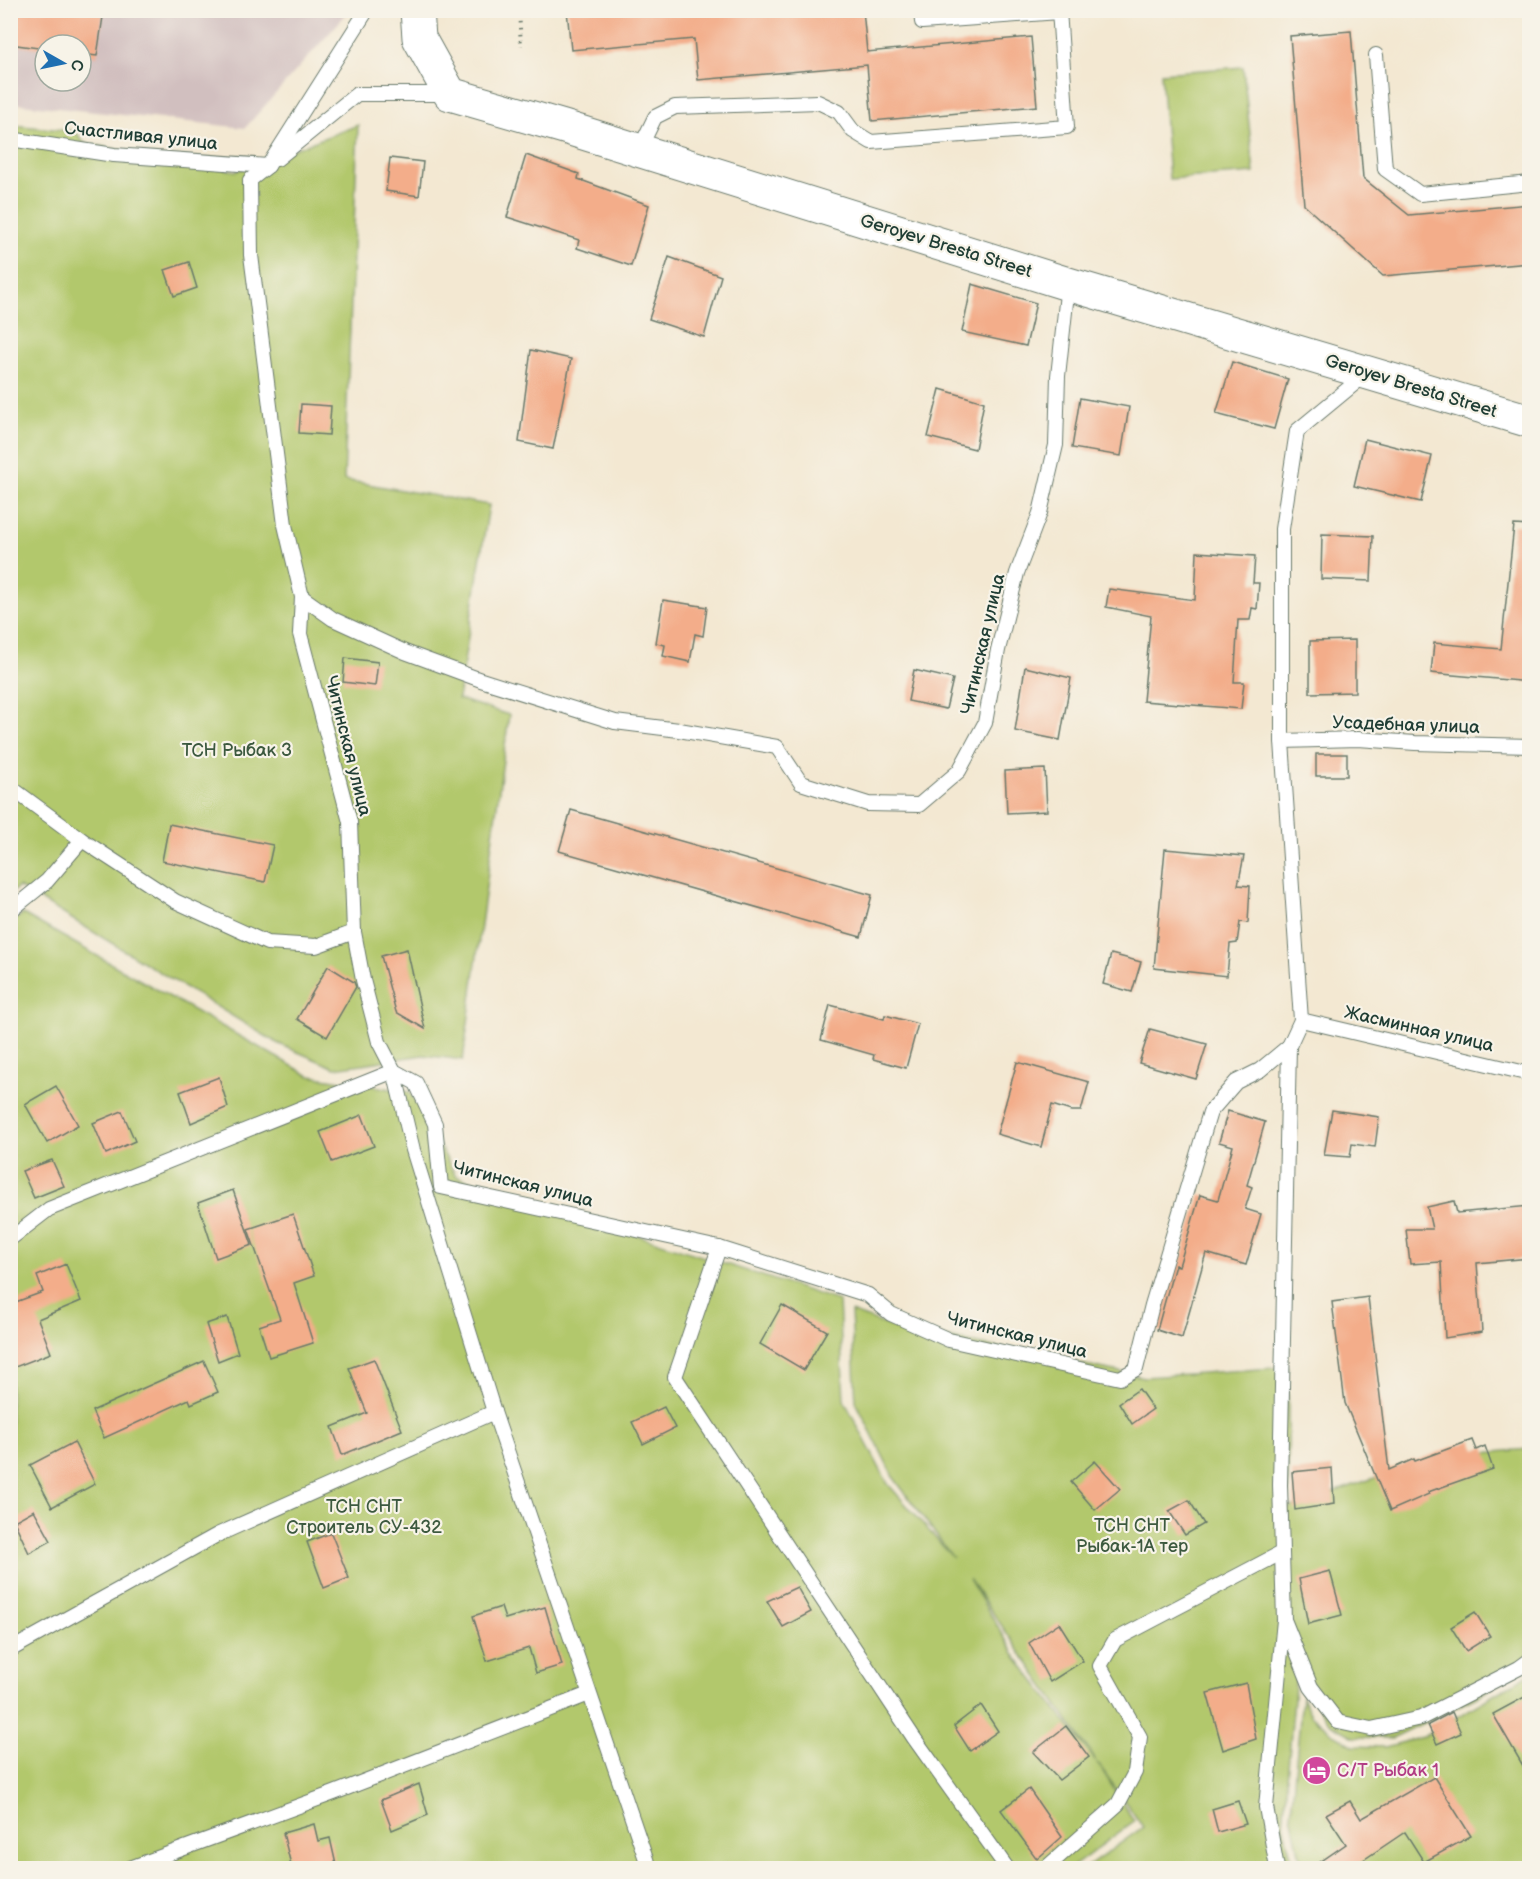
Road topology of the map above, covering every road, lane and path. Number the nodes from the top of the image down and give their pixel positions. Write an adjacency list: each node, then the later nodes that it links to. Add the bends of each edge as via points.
1 (367, 10): 11 (lane)
2 (417, 10): 8 (street, via 419,38)
3 (519, 10): 6 (path)
4 (921, 10): 5 (lane, via 922,22)
5 (1059, 11): 10 (lane, via 1067,127 872,142 853,131 839,112 818,102 675,107 655,117)
6 (521, 46)
7 (1376, 55): 12 (lane, via 1385,169 1420,194)
8 (450, 94): 10 (street, Geroyev Bresta Street); 11 (lane, via 357,94)
9 (10, 139): 11 (lane, Счастливая улица, via 114,155)
10 (639, 150): 13 (street, Geroyev Bresta Street)
11 (268, 166): 16 (lane, via 250,180 251,255 285,525)
12 (1530, 183)
13 (1068, 284): 14 (street, Geroyev Bresta Street); 16 (lane, Читинская улица, via 1058,376 1056,445 1040,513 1017,573 998,650 986,723 959,771 919,805 868,804 801,783 777,747 615,722 481,680 333,620)
14 (1368, 373): 15 (street, Geroyev Bresta Street); 17 (lane, via 1297,431 1282,530)
15 (1530, 422)
16 (302, 597): 22 (lane, Читинская улица, via 300,634 350,822)
17 (1282, 741): 18 (lane, Усадебная улица, via 1359,739); 23 (lane)
18 (1530, 746)
19 (10, 787): 20 (lane)
20 (82, 840): 21 (lane, via 46,881); 22 (lane, via 175,901 267,943 316,946)
21 (10, 911)
22 (354, 932): 25 (lane, Читинская улица, via 380,1042)
23 (1301, 1020): 24 (lane); 26 (lane, Жасминная улица)
24 (1288, 1046): 28 (lane, Читинская улица, via 1260,1070 1236,1082 1210,1112 1136,1369 1120,1378 949,1340 891,1314 868,1295); 30 (lane)
25 (394, 1071): 27 (lane, via 49,1209); 28 (lane, Читинская улица, via 416,1083 435,1124 441,1187); 29 (lane, via 413,1150)
26 (1530, 1074)
27 (10, 1239)
28 (719, 1248): 37 (lane, via 675,1377 914,1738)
29 (494, 1412): 32 (lane, via 217,1535); 34 (lane)
30 (1281, 1553): 31 (lane); 38 (lane, via 1115,1640 1100,1666 1140,1737 1135,1772 1118,1804)
31 (1284, 1620): 33 (lane, via 1311,1687 1338,1722 1371,1729 1422,1718 1520,1668); 39 (lane, via 1266,1807)
32 (10, 1650)
33 (1530, 1659)
34 (589, 1694): 35 (lane); 36 (lane)
35 (130, 1869)
36 (649, 1869)
37 (1007, 1869)
38 (1046, 1869)
39 (1277, 1869)

